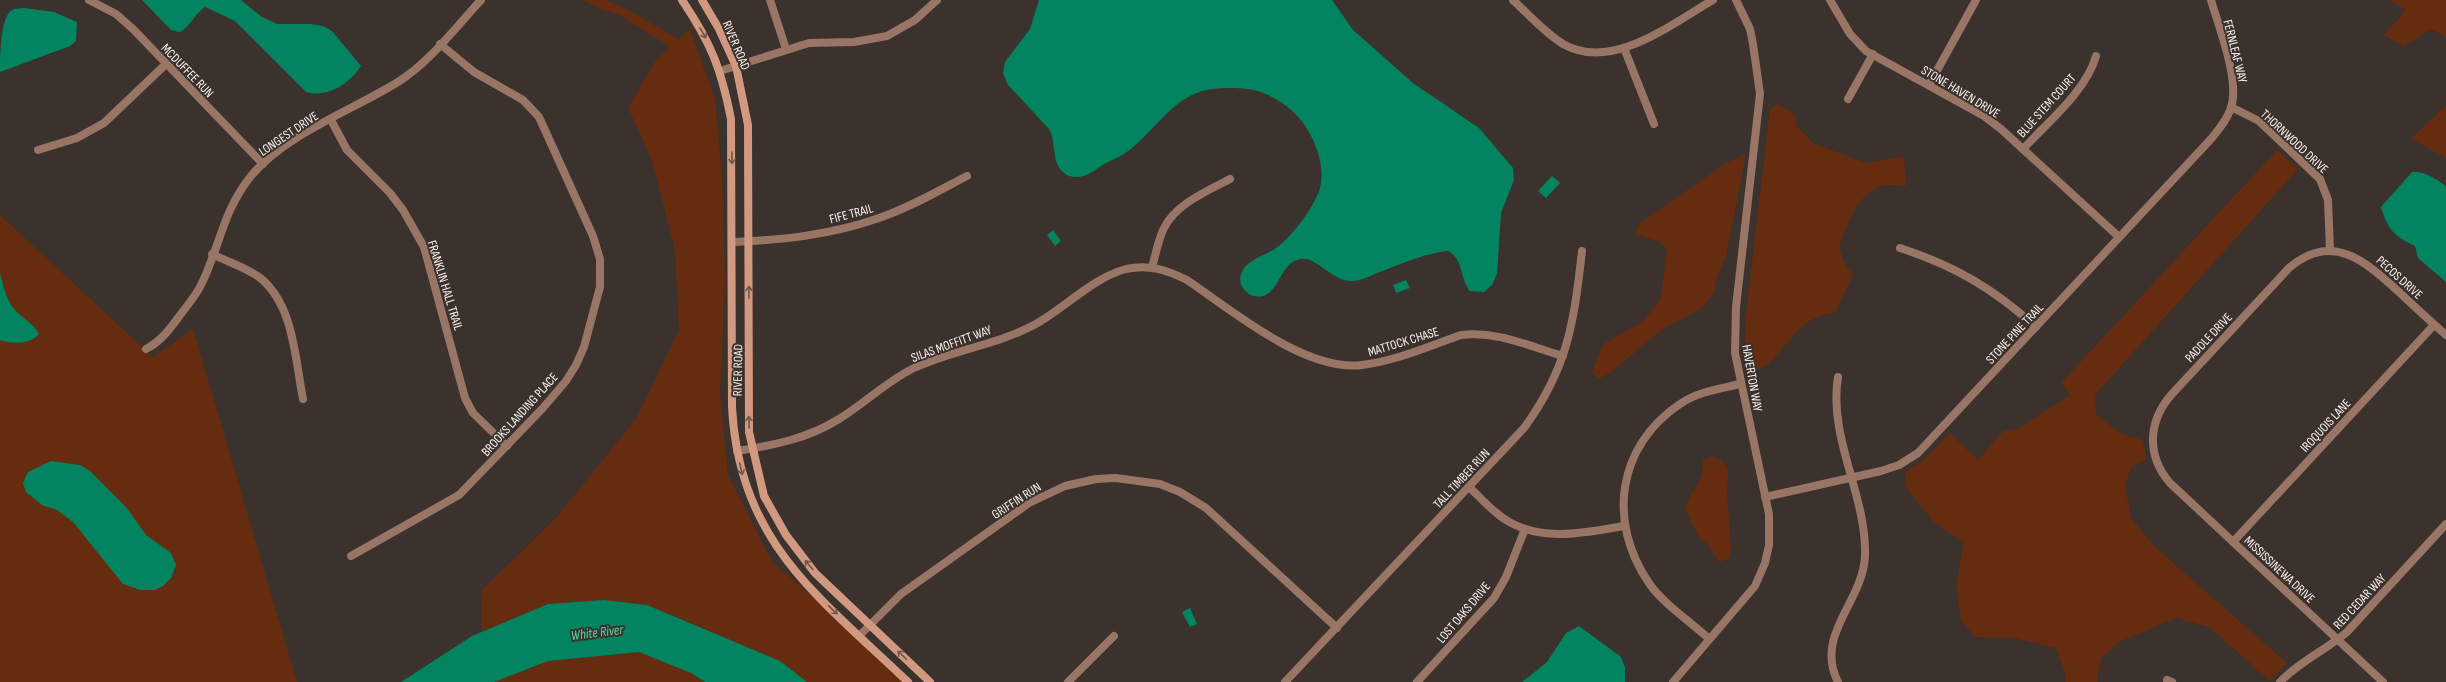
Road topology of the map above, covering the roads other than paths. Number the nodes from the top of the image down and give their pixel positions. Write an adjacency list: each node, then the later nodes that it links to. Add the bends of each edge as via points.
1 (90, 0): 18 (street, MCDUFFEE RUN, via 116,14)
2 (481, 0): 13 (street, LONGEST DRIVE)
3 (682, 0): 20 (main road, RIVER ROAD, one-way to 20, via 705,36)
4 (702, 0): 19 (main road, RIVER ROAD)
5 (770, 0): 15 (street)
6 (937, 0): 15 (street, via 916,20 887,36 854,42 817,42)
7 (1513, 0): 14 (street, via 1549,33 1573,49 1595,53)
8 (1713, 0): 14 (street)
9 (1736, 0): 45 (street, HAVERTON WAY, via 1746,19 1753,44 1760,94 1735,323 1735,353)
10 (1830, 0): 16 (street, STONE HAVEN DRIVE, via 1850,34)
11 (1976, 0): 21 (street)
12 (2211, 0): 23 (street, FERNLEAF WAY, via 2233,82)
13 (440, 44): 24 (street, LONGEST DRIVE, via 398,82); 47 (street, BROOKS LANDING PLACE, via 474,72 523,100 539,117 600,259 600,287 584,347 576,365 566,381)
14 (1624, 48): 25 (street)
15 (786, 49): 19 (street)
16 (1873, 54): 21 (street, STONE HAVEN DRIVE); 22 (street)
17 (2096, 56): 26 (street, BLUE STEM COURT, via 2082,85)
18 (166, 64): 27 (street, via 104,123 76,138); 28 (street, MCDUFFEE RUN)
19 (736, 66): 20 (street); 32 (main road, RIVER ROAD, via 748,125)
20 (720, 71): 33 (main road, RIVER ROAD, one-way to 33, via 731,119)
21 (1929, 85): 26 (street, STONE HAVEN DRIVE, via 1984,116)
22 (1848, 99)
23 (2231, 107): 31 (street, STONE PINE TRAIL, via 2211,139); 36 (street, THORNWOOD DRIVE, via 2259,122 2311,169 2322,183 2330,209)
24 (330, 120): 28 (street, LONGEST DRIVE, via 293,141); 47 (street, FRANKLIN HALL TRAIL, via 347,150 390,193 414,227 431,270 465,398 473,413)
25 (1654, 124)
26 (2023, 149): 31 (street, STONE HAVEN DRIVE)
27 (38, 150)
28 (263, 164): 37 (street, LONGEST DRIVE, via 240,190 228,211)
29 (967, 176): 32 (street, FIFE TRAIL, via 880,218 832,232)
30 (1230, 179): 38 (street, via 1192,200 1173,216 1165,227)
31 (2119, 237): 40 (street, STONE PINE TRAIL)
32 (749, 241): 33 (street, FIFE TRAIL); 48 (main road, RIVER ROAD, one-way to 32, via 748,410)
33 (732, 242): 49 (main road, RIVER ROAD, via 732,407)
34 (1900, 248): 40 (street, via 1969,276 2004,299)
35 (1582, 251): 43 (street, TALL TIMBER RUN, via 1573,325)
36 (2330, 251): 39 (street, PECOS DRIVE, via 2347,254 2365,262); 50 (street, PADDLE DRIVE, via 2305,257 2289,268 2162,405 2153,438 2155,458)
37 (212, 254): 42 (street, LONGEST DRIVE, via 201,285 193,298 160,339); 46 (street, via 259,277 279,300 287,320)
38 (1152, 266): 43 (street, MATTOCK CHASE, via 1187,280 1296,352 1332,364 1361,365 1381,362 1461,335 1474,334 1500,335); 48 (street, SILAS MOFFITT WAY, via 1124,270 1112,275 1034,325 909,371 839,419 810,434 792,441)
39 (2434, 325): 41 (street, PECOS DRIVE); 57 (street, IROQUOIS LANE)
40 (2036, 327): 51 (street, STONE PINE TRAIL, via 1918,452 1891,468)
41 (2446, 336)
42 (146, 349)
43 (1563, 356): 52 (street, TALL TIMBER RUN, via 1548,392 1524,428)
44 (1838, 378): 51 (street, via 1836,410)
45 (1740, 384): 53 (street, HAVERTON WAY); 55 (street, via 1694,396 1653,426 1640,443 1628,472)
46 (303, 399)
47 (507, 446): 58 (street, BROOKS LANDING PLACE, via 459,495)
48 (752, 449): 49 (street, SILAS MOFFITT WAY); 59 (main road, RIVER ROAD, one-way to 48, via 815,572 786,535 764,496)
49 (737, 451): 61 (main road, RIVER ROAD, one-way to 61, via 745,488 781,556)
50 (2162, 472): 57 (street, MISSISSINEWA DRIVE, via 2170,483)
51 (1850, 478): 53 (street, STONE PINE TRAIL); 71 (street, via 1863,533 1865,557 1858,584 1832,641 1831,662)
52 (1469, 487): 56 (street, via 1503,518); 60 (street, TALL TIMBER RUN)
53 (1765, 497): 63 (street, HAVERTON WAY, via 1770,537 1762,572 1750,592)
54 (2446, 524): 64 (street, RED CEDAR WAY)
55 (1624, 526): 56 (street, via 1575,534 1550,534); 63 (street, via 1630,551 1650,585)
56 (1526, 529): 69 (street, LOST OAKS DRIVE, via 1506,577 1494,598)
57 (2233, 542): 64 (street, MISSISSINEWA DRIVE)
58 (351, 556)
59 (870, 624): 60 (street, GRIFFIN RUN, via 901,594 1029,503 1065,486 1096,479 1116,478 1160,484 1180,492 1206,508); 61 (street, GRIFFIN RUN); 66 (main road, RIVER ROAD, one-way to 59)
60 (1336, 628): 68 (street, TALL TIMBER RUN)
61 (859, 636): 65 (main road, RIVER ROAD)
62 (1114, 636): 67 (street)
63 (1709, 639): 70 (street, HAVERTON WAY)
64 (2339, 640): 72 (street, RED CEDAR WAY, via 2302,663); 73 (street, MISSISSINEWA DRIVE)
65 (908, 682)
66 (930, 682)
67 (1068, 682)
68 (1285, 682)
69 (1417, 682)
70 (1673, 682)
71 (1838, 682)
72 (2280, 682)
73 (2383, 682)

